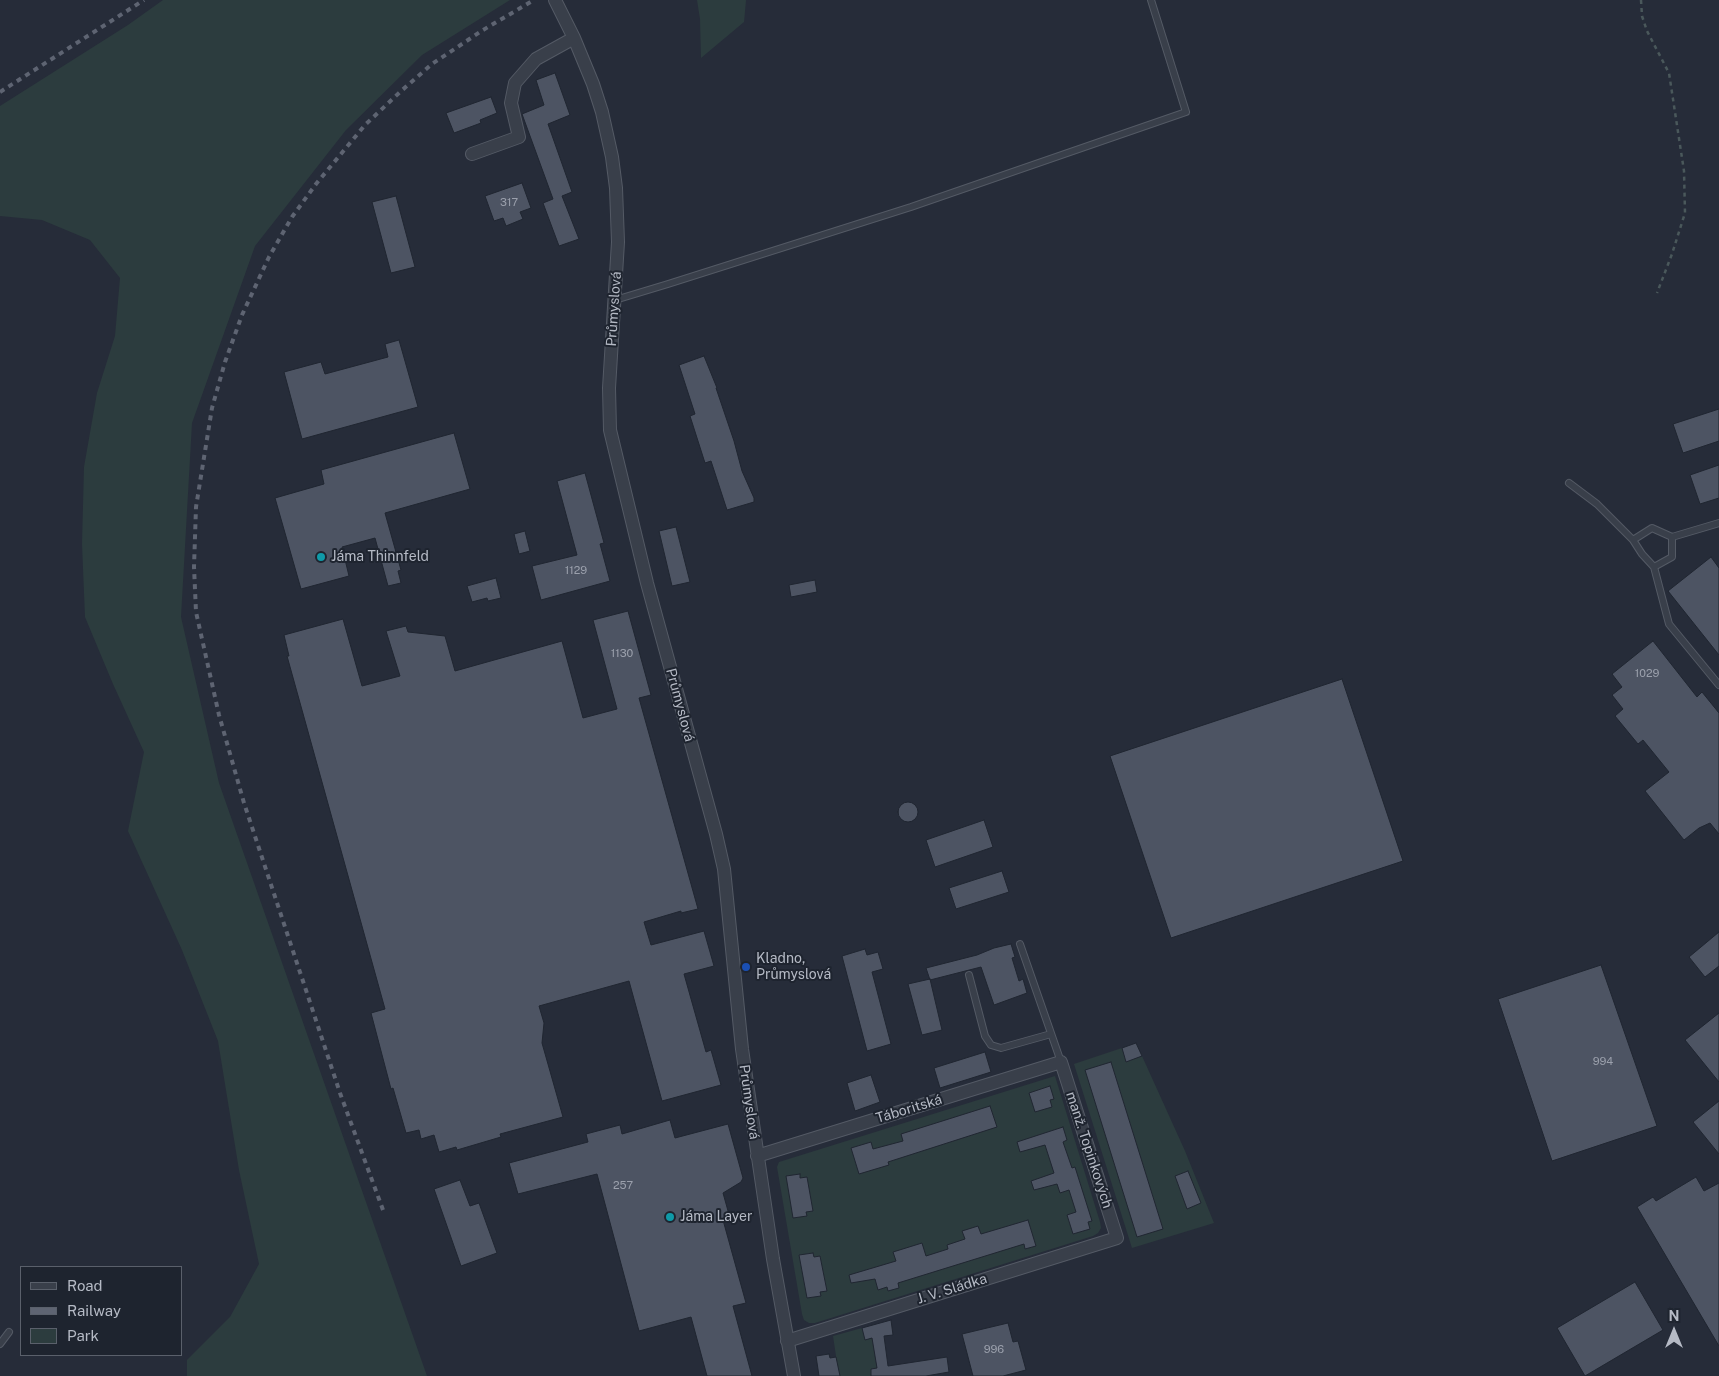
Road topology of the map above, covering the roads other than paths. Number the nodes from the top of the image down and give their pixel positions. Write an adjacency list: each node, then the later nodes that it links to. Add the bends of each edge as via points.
1 (555, 0): 3 (street, Průmyslová)
2 (1152, 0): 5 (lane, via 1186,112 911,207)
3 (574, 38): 4 (street, via 536,59 515,83 511,103 518,137); 5 (street, Průmyslová, via 598,98 612,157 618,221)
4 (472, 154)
5 (615, 300): 16 (street, Průmyslová, via 608,402 610,430 647,583 724,868 742,1049)
6 (1569, 483): 9 (lane, via 1598,504)
7 (1719, 523): 8 (lane)
8 (1672, 537): 9 (lane, via 1652,528); 10 (lane, via 1672,557)
9 (1634, 540): 10 (lane)
10 (1654, 567): 11 (lane, via 1669,624)
11 (1719, 685)
12 (1020, 944): 14 (lane)
13 (968, 974): 14 (lane, via 985,1036 991,1045 1001,1048)
14 (1051, 1034): 15 (lane)
15 (1061, 1062): 16 (street, Táboritská); 17 (street, manž. Topinkových)
16 (757, 1156): 19 (street, Průmyslová)
17 (1117, 1238): 19 (street, J. V. Sládka)
18 (8, 1332): 20 (lane)
19 (787, 1341): 21 (street, Průmyslová)
20 (0, 1344)
21 (794, 1376)

